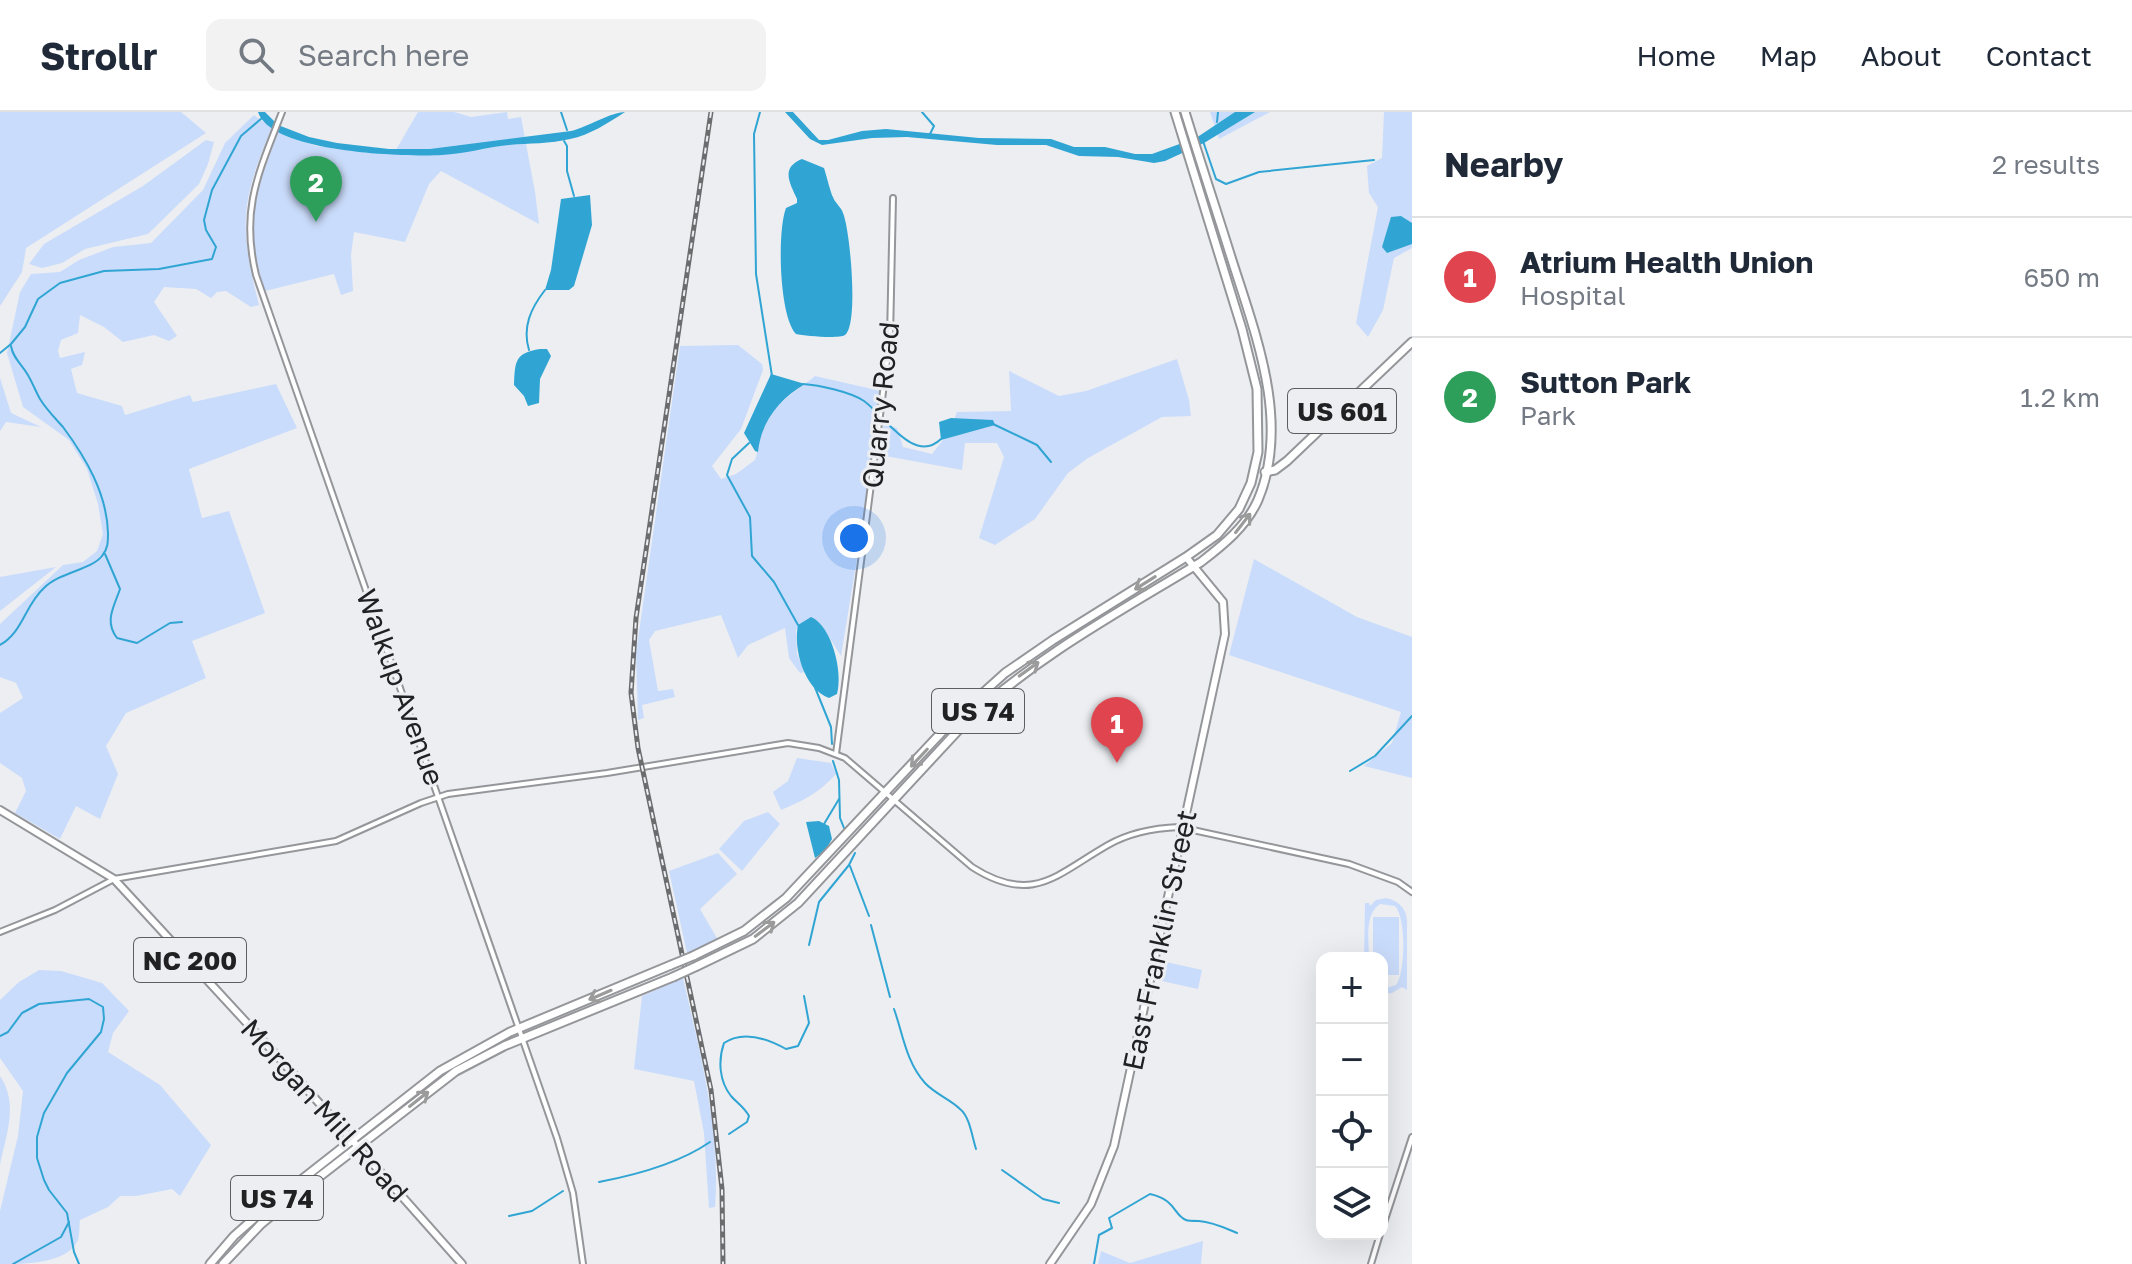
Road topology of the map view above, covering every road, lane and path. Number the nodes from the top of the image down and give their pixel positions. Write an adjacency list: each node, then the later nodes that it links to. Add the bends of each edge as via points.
1 (1175, 112): 4 (highway, US 74)
2 (1185, 112): 6 (highway, US 74)
3 (282, 113): 20 (street, Walkup Avenue, via 250,212 256,275)
4 (1197, 183): 6 (highway, via 1217,231); 7 (highway, US 74)
5 (893, 198): 18 (street, Quarry Road, via 890,338)
6 (1223, 233): 8 (highway, US 74)
7 (1214, 236): 8 (highway); 9 (highway, US 74)
8 (1242, 294): 11 (highway, US 74)
9 (1242, 329): 11 (highway, via 1258,366); 12 (highway, US 74)
10 (1412, 342): 15 (highway, US 601, via 1287,461)
11 (1264, 368): 13 (highway, US 74)
12 (1253, 369): 13 (highway, via 1259,374); 14 (highway, US 74, via 1259,439)
13 (1270, 426): 15 (highway, US 74)
14 (1255, 471): 15 (highway); 16 (highway, US 74, via 1225,527)
15 (1267, 472): 17 (highway, US 74, one-way to 15, via 1244,523)
16 (1186, 557): 17 (main road); 19 (highway, US 74, one-way to 19, via 1005,673)
17 (1194, 566): 21 (highway, US 74, one-way to 17, via 965,723 1034,664); 23 (main road, East Franklin Street, via 1222,601 1225,634)
18 (836, 754): 19 (street); 20 (street, via 788,743)
19 (886, 793): 21 (street); 27 (highway, US 74, one-way to 27, bridge, via 762,919 693,956)
20 (439, 797): 24 (street, via 336,841); 27 (street, Walkup Avenue)
21 (894, 801): 23 (street, via 974,868 1014,884 1058,877 1121,839); 28 (highway, US 74, one-way to 21, bridge, via 733,950 767,929)
22 (0, 810): 24 (main road, Morgan Mill Road / NC 200)
23 (1183, 828): 25 (street, via 1349,864); 38 (main road, East Franklin Street, via 1108,1166 1091,1204)
24 (114, 879): 26 (street); 30 (main road, Morgan Mill Road / NC 200)
25 (1412, 892)
26 (0, 932)
27 (518, 1029): 28 (street, Walkup Avenue); 30 (highway, US 74, via 440,1071)
28 (522, 1040): 31 (highway, US 74, one-way to 28, via 457,1071); 37 (street, Walkup Avenue, via 570,1180)
29 (1412, 1137): 32 (street)
30 (350, 1140): 31 (main road, Morgan Mill Road / NC 200); 34 (highway, US 74, via 255,1217)
31 (357, 1147): 35 (highway, US 74, via 261,1224); 36 (main road, Morgan Mill Road)
32 (1388, 1211)
33 (1378, 1240): 39 (street)
34 (210, 1264)
35 (223, 1264)
36 (462, 1264)
37 (583, 1264)
38 (1050, 1264)
39 (1371, 1264)

